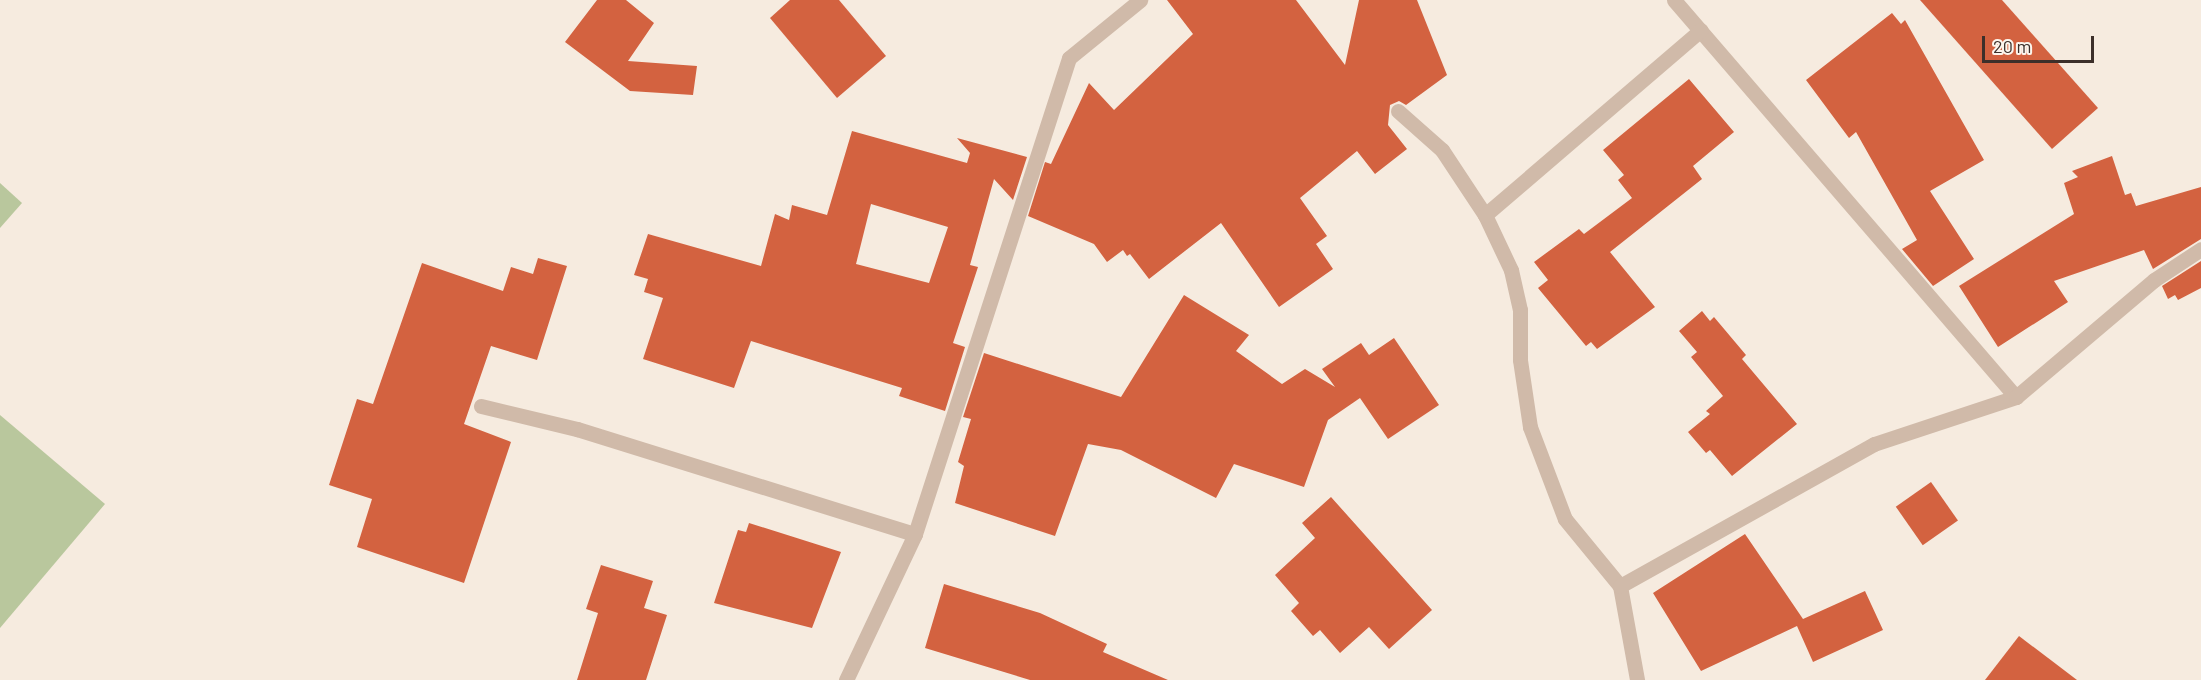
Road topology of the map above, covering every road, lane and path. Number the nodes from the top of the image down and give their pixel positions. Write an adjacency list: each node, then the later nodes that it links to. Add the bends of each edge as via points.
1 (1140, 0): 9 (street, via 1069,58)
2 (1674, 0): 3 (street)
3 (1701, 30): 5 (street); 7 (street)
4 (1398, 111): 5 (street, via 1442,150)
5 (1485, 215): 10 (street, via 1511,270 1520,310 1520,360 1530,427 1541,458 1565,519)
6 (2201, 249): 7 (street, via 2154,280)
7 (2016, 397): 10 (street, via 1874,444)
8 (481, 406): 9 (street, via 577,429)
9 (915, 534): 11 (street)
10 (1620, 586): 12 (street)
11 (846, 680)
12 (1637, 680)

